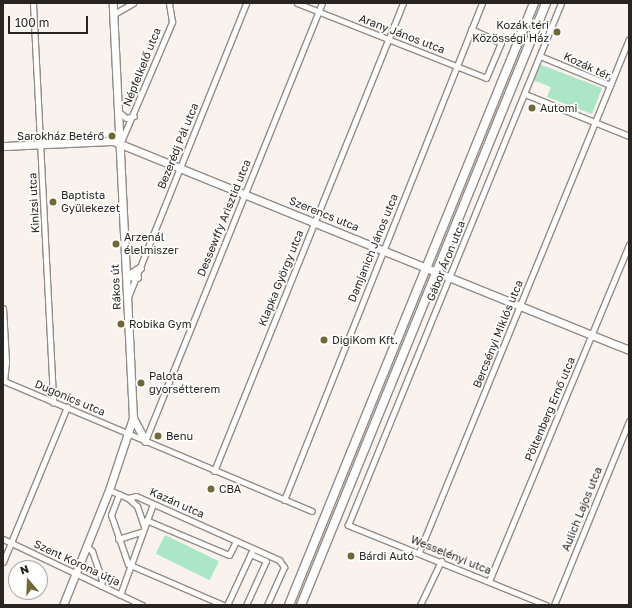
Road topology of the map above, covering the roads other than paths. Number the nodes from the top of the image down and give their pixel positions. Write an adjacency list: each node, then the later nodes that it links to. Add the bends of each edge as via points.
1 (33, 3): 27 (street, Kinizsi utca)
2 (113, 3): 14 (street, Rákos út)
3 (133, 3): 14 (street)
4 (169, 3): 23 (street, Népfelkelő utca, via 172,22)
5 (246, 3): 29 (street, Bezerédj Pál utca)
6 (297, 3): 13 (street, Arany János utca)
7 (322, 3): 13 (street, Dessewffy Arisztid utca)
8 (403, 3): 17 (street, Klapka György utca)
9 (482, 3): 15 (street, Damjanich János utca)
10 (534, 3): 35 (main road)
11 (546, 3): 37 (main road)
12 (561, 3): 18 (street, Gábor Áron utca)
13 (318, 12): 17 (street, Arany János utca); 30 (street, Dessewffy Arisztid utca)
14 (114, 14): 22 (street, Rákos út)
15 (472, 29): 19 (street, Damjanich János utca); 19 (street, via 501,43 486,78)
16 (629, 39): 20 (street)
17 (388, 40): 19 (street, Arany János utca); 31 (street, Klapka György utca)
18 (540, 56): 20 (street, Kozák tér); 21 (street, Gábor Áron utca)
19 (456, 66): 33 (street, Damjanich János utca)
20 (610, 86): 24 (street, Kozák tér)
21 (525, 94): 24 (street); 39 (street, Gábor Áron utca)
22 (119, 112): 23 (street, Népfelkelő utca, via 126,118); 26 (street, Rákos út)
23 (134, 116): 26 (street, Népfelkelő utca)
24 (595, 123): 25 (street); 42 (street, Bercsényi Miklós utca)
25 (629, 136)
26 (120, 144): 27 (street, Szerencs utca, via 113,141); 29 (street, Szerencs utca); 34 (street, Rákos út)
27 (41, 145): 28 (street, Szerencs utca); 47 (street, Kinizsi utca)
28 (3, 146)
29 (180, 168): 30 (street, Szerencs utca); 36 (street, Bezerédj Pál utca)
30 (245, 194): 31 (street, Szerencs utca); 52 (street, Dessewffy Arisztid utca)
31 (315, 222): 33 (street, Szerencs utca); 53 (street, Klapka György utca)
32 (629, 244): 44 (street, Pöltenberg Ernő utca)
33 (383, 250): 35 (street, Szerencs utca); 57 (street, Damjanich János utca)
34 (126, 264): 36 (street); 38 (street, Rákos út)
35 (427, 267): 37 (street, Szerencs utca); 86 (main road)
36 (139, 269): 38 (street); 40 (street, Bezerédj Pál utca)
37 (438, 271): 39 (street, Szerencs utca); 87 (main road)
38 (127, 276): 40 (street); 41 (street, Rákos út)
39 (451, 276): 42 (street, Szerencs utca); 62 (street, Gábor Áron utca)
40 (137, 277): 41 (street, Bezerédj Pál utca)
41 (128, 297): 49 (street, Rákos út)
42 (520, 306): 44 (street, Szerencs utca); 70 (street, Bercsényi Miklós utca)
43 (3, 308): 46 (street, via 6,362)
44 (592, 335): 45 (street, Szerencs utca); 76 (street, Pöltenberg Ernő utca)
45 (629, 350)
46 (3, 381): 47 (street, Dugonics utca)
47 (53, 402): 48 (street, Dugonics utca)
48 (67, 407): 51 (street, Dugonics utca); 67 (street)
49 (133, 418): 51 (street, Rákos út); 52 (street)
50 (629, 421): 89 (street, Aulich Lajos utca)
51 (129, 434): 52 (street); 54 (street, Rákos út)
52 (145, 441): 53 (street)
53 (214, 471): 57 (street)
54 (109, 490): 55 (street, Kazán utca); 68 (street, Rákos út)
55 (119, 494): 56 (street, Kazán utca); 65 (street, via 111,515)
56 (128, 498): 58 (street, Kazán utca, via 136,496); 61 (street, via 137,506)
57 (284, 500): 59 (street)
58 (153, 504): 60 (street); 66 (street, Kazán utca)
59 (312, 511)
60 (146, 520): 61 (street); 66 (street, via 229,555)
61 (144, 526): 63 (street)
62 (348, 526): 70 (street, Wesselényi utca)
63 (141, 532): 65 (street); 74 (street)
64 (3, 539): 67 (street, Szent Korona útja)
65 (118, 539): 74 (street, via 128,564)
66 (236, 541): 69 (street, Kazán utca)
67 (11, 543): 73 (street); 75 (street, Szent Korona útja)
68 (86, 546): 75 (street, Rákos út); 77 (street, via 92,551 102,580)
69 (253, 548): 71 (street); 85 (street, Kazán utca, via 279,560 284,567)
70 (419, 552): 72 (street, Wesselényi utca)
71 (250, 554): 83 (street); 84 (street, via 266,561)
72 (441, 561): 76 (street, Wesselényi utca); 88 (street)
73 (3, 562)
74 (132, 566): 78 (street); 82 (street, Szent Korona útja)
75 (75, 573): 77 (street, Szent Korona útja); 80 (street, Rákos út)
76 (489, 581): 79 (street, Wesselényi utca)
77 (101, 586): 78 (street, Szent Korona útja)
78 (120, 594): 81 (street, Szent Korona útja)
79 (543, 604)
80 (63, 605)
81 (142, 605)
82 (223, 605)
83 (227, 605)
84 (246, 605)
85 (267, 605)
86 (288, 605)
87 (301, 605)
88 (420, 605)
89 (554, 605)

